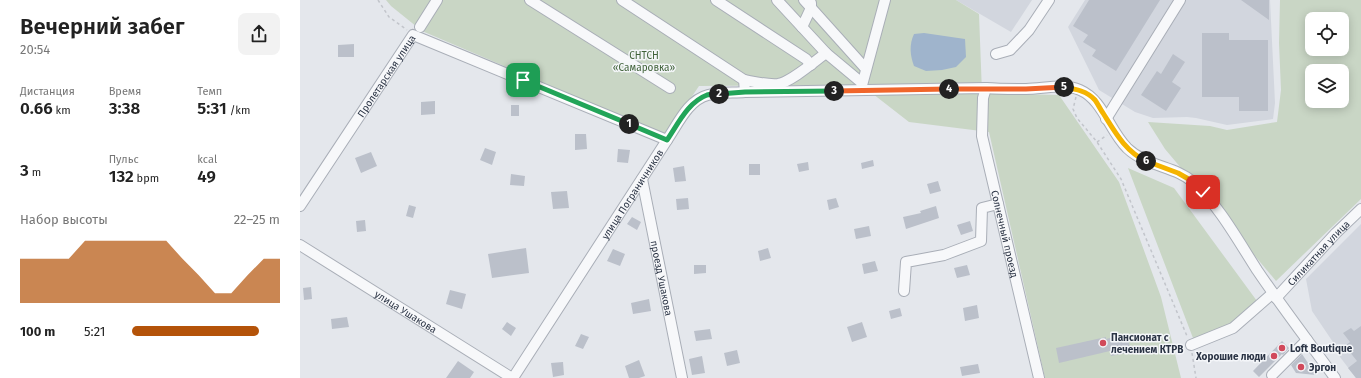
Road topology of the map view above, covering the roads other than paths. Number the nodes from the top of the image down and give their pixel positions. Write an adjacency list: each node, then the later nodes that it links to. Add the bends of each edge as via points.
1 (437, 0): 11 (street)
2 (530, 0): 18 (street)
3 (622, 0): 16 (street)
4 (716, 0): 14 (street)
5 (777, 0): 10 (street)
6 (885, 0): 15 (street)
7 (1049, 0): 13 (street, via 1029,30 1010,50)
8 (1180, 0): 21 (street)
9 (809, 3): 10 (street); 15 (street)
10 (802, 27): 12 (street)
11 (417, 31): 22 (street, Пролетарская улица); 25 (street, Пролетарская улица)
12 (826, 53): 14 (street); 17 (street)
13 (996, 54)
14 (811, 64): 16 (street, via 779,84)
15 (866, 69): 17 (street)
16 (744, 80): 20 (street)
17 (861, 87): 19 (street, улица Пограничников); 20 (street, улица Пограничников)
18 (670, 88)
19 (986, 88): 21 (street, улица Пограничников, via 1064,87 1078,90 1095,100); 24 (street, Солнечный проезд, via 983,98 982,136)
20 (745, 92): 22 (street, улица Пограничников, via 708,95 697,101 688,109)
21 (1106, 118): 29 (street, улица Пограничников, via 1137,157 1178,173 1192,181 1203,192)
22 (667, 140): 23 (street, улица Пограничников)
23 (642, 179): 33 (street, улица Пограничников); 34 (street, проезд Ушакова)
24 (998, 204): 28 (street, via 982,208 981,241 944,255 906,262); 35 (street, Солнечный проезд)
25 (300, 206)
26 (1361, 209): 29 (street, Силикатная улица)
27 (300, 245): 33 (street, улица Ушакова)
28 (904, 291)
29 (1274, 295): 30 (street, улица Пограничников); 31 (street, Силикатная улица, via 1233,328)
30 (1307, 340): 32 (street); 36 (street, улица Пограничников)
31 (1191, 345)
32 (1272, 375)
33 (512, 378)
34 (682, 378)
35 (1039, 378)
36 (1335, 378)

